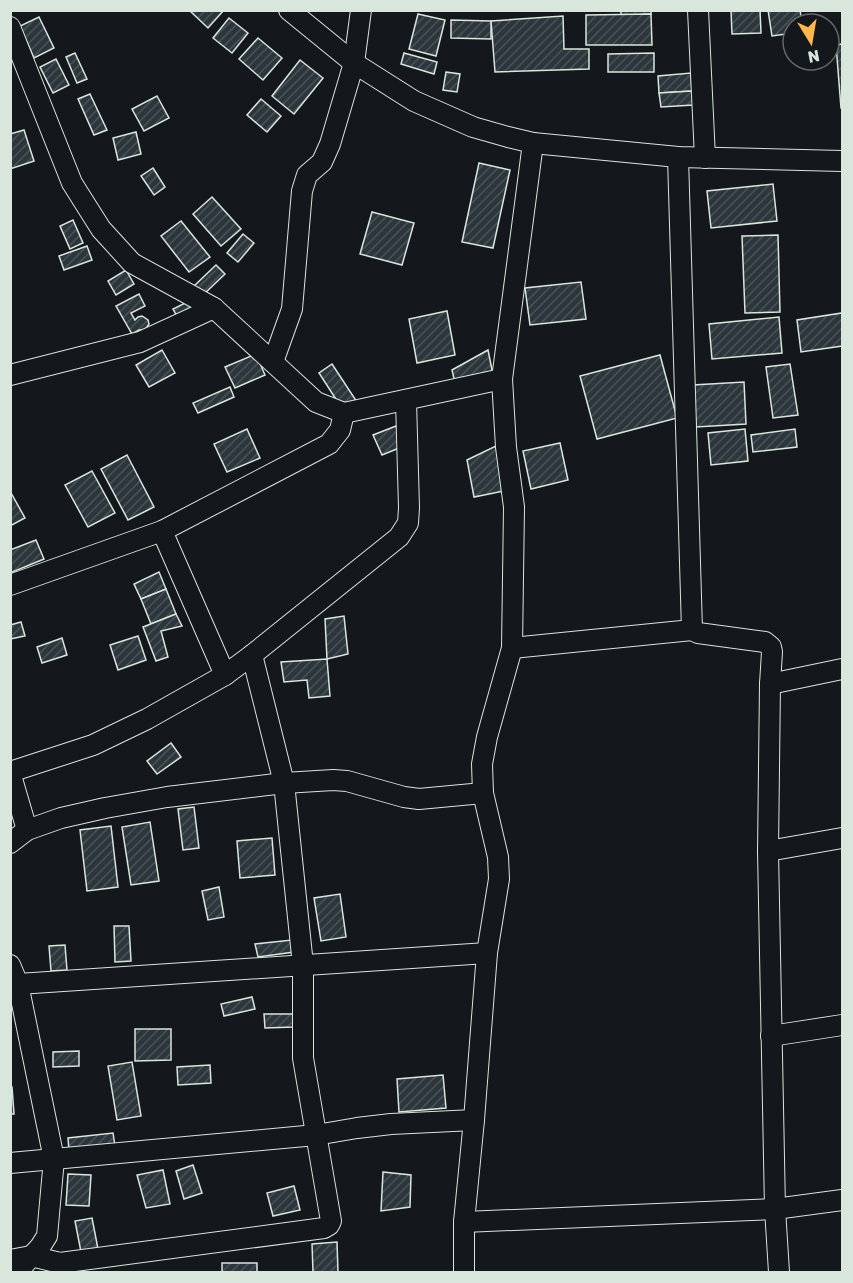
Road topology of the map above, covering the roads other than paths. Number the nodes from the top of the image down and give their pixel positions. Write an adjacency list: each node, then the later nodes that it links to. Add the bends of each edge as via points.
1 (289, 10): 5 (street)
2 (362, 10): 5 (street)
3 (698, 10): 8 (street)
4 (11, 32): 10 (street, via 72,183 101,229 132,263)
5 (354, 63): 6 (street, via 414,101 473,127); 11 (street, via 330,144 322,162 307,175 302,191 292,309)
6 (533, 143): 7 (street); 13 (street)
7 (678, 157): 8 (street); 18 (street)
8 (705, 158): 9 (street)
9 (843, 161)
10 (214, 308): 11 (street); 12 (street, via 140,342)
11 (273, 362): 15 (street, via 316,402)
12 (10, 375)
13 (502, 379): 14 (street); 19 (street, via 514,507)
14 (406, 400): 15 (street); 20 (street, via 408,523 399,537)
15 (344, 414): 16 (street, via 340,430 329,444)
16 (162, 531): 17 (street); 22 (street)
17 (10, 585)
18 (692, 630): 19 (street); 23 (street, via 765,642 772,652)
19 (512, 648): 26 (street, via 487,737 482,764)
20 (252, 655): 22 (street); 25 (street)
21 (843, 669): 23 (street)
22 (225, 675): 24 (street, via 93,746)
23 (770, 684): 30 (street)
24 (10, 772): 27 (street)
25 (284, 783): 26 (street, via 333,780 419,800); 27 (street, via 105,808); 33 (street)
26 (483, 792): 31 (street, via 499,879)
27 (27, 830): 29 (street)
28 (843, 838): 30 (street)
29 (10, 843)
30 (768, 851): 36 (street)
31 (487, 953): 33 (street); 37 (street)
32 (10, 965): 34 (street)
33 (303, 965): 34 (street); 38 (street, via 303,1058)
34 (18, 984): 39 (street)
35 (843, 1025): 36 (street)
36 (771, 1036): 42 (street)
37 (474, 1120): 38 (street, via 391,1124); 43 (street)
38 (316, 1136): 39 (street); 47 (street, via 331,1221 324,1228)
39 (54, 1159): 40 (street); 44 (street)
40 (10, 1163)
41 (843, 1200): 42 (street)
42 (775, 1209): 43 (street); 50 (street)
43 (464, 1222): 49 (street)
44 (47, 1236): 45 (street); 47 (street)
45 (31, 1256): 46 (street); 47 (street); 48 (street)
46 (10, 1260)
47 (60, 1263)
48 (18, 1272)
49 (465, 1272)
50 (779, 1272)

